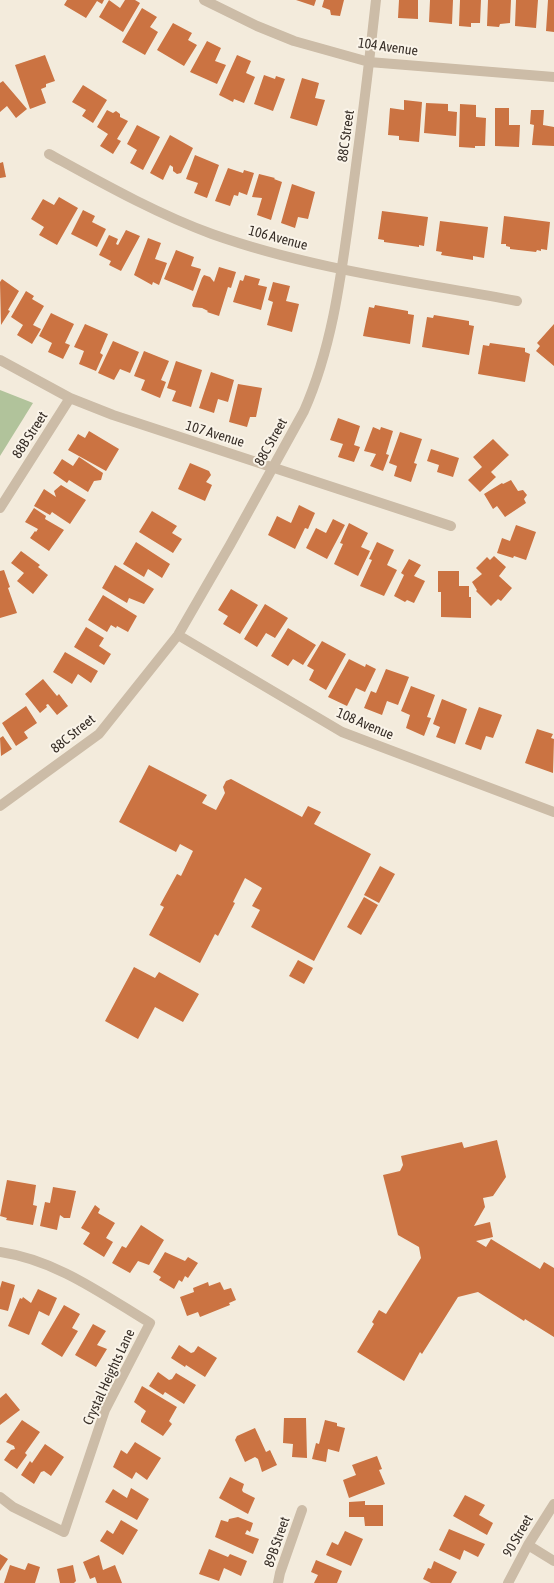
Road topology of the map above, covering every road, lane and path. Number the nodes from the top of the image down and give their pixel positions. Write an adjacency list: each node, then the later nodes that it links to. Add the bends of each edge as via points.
1 (204, 0): 3 (street, 104 Avenue, via 294,41)
2 (376, 0): 3 (street, 88C Street)
3 (370, 62): 4 (street, 104 Avenue); 6 (street, 88C Street)
4 (554, 77)
5 (49, 154): 6 (street, 106 Avenue, via 163,215 262,250)
6 (342, 268): 7 (street, 106 Avenue); 10 (street, 88C Street, via 329,341 314,388)
7 (517, 301)
8 (0, 360): 9 (street, 107 Avenue)
9 (70, 398): 10 (street, 107 Avenue, via 150,429); 11 (street, 88B Street)
10 (273, 467): 12 (street, 107 Avenue); 13 (street, 88C Street)
11 (0, 508)
12 (451, 526)
13 (178, 635): 14 (street, 88C Street, via 99,734); 15 (street, 108 Avenue, via 342,732)
14 (0, 806)
15 (554, 812)
16 (0, 1252): 17 (street, Crystal Heights Lane, via 40,1261 78,1280 150,1323 105,1410 64,1532 13,1507)
17 (0, 1497)
18 (554, 1504): 20 (street, 90 Street)
19 (302, 1510): 22 (street, 89B Street)
20 (528, 1545): 21 (street); 23 (street, 90 Street)
21 (554, 1561)
22 (278, 1583)
23 (508, 1583)

